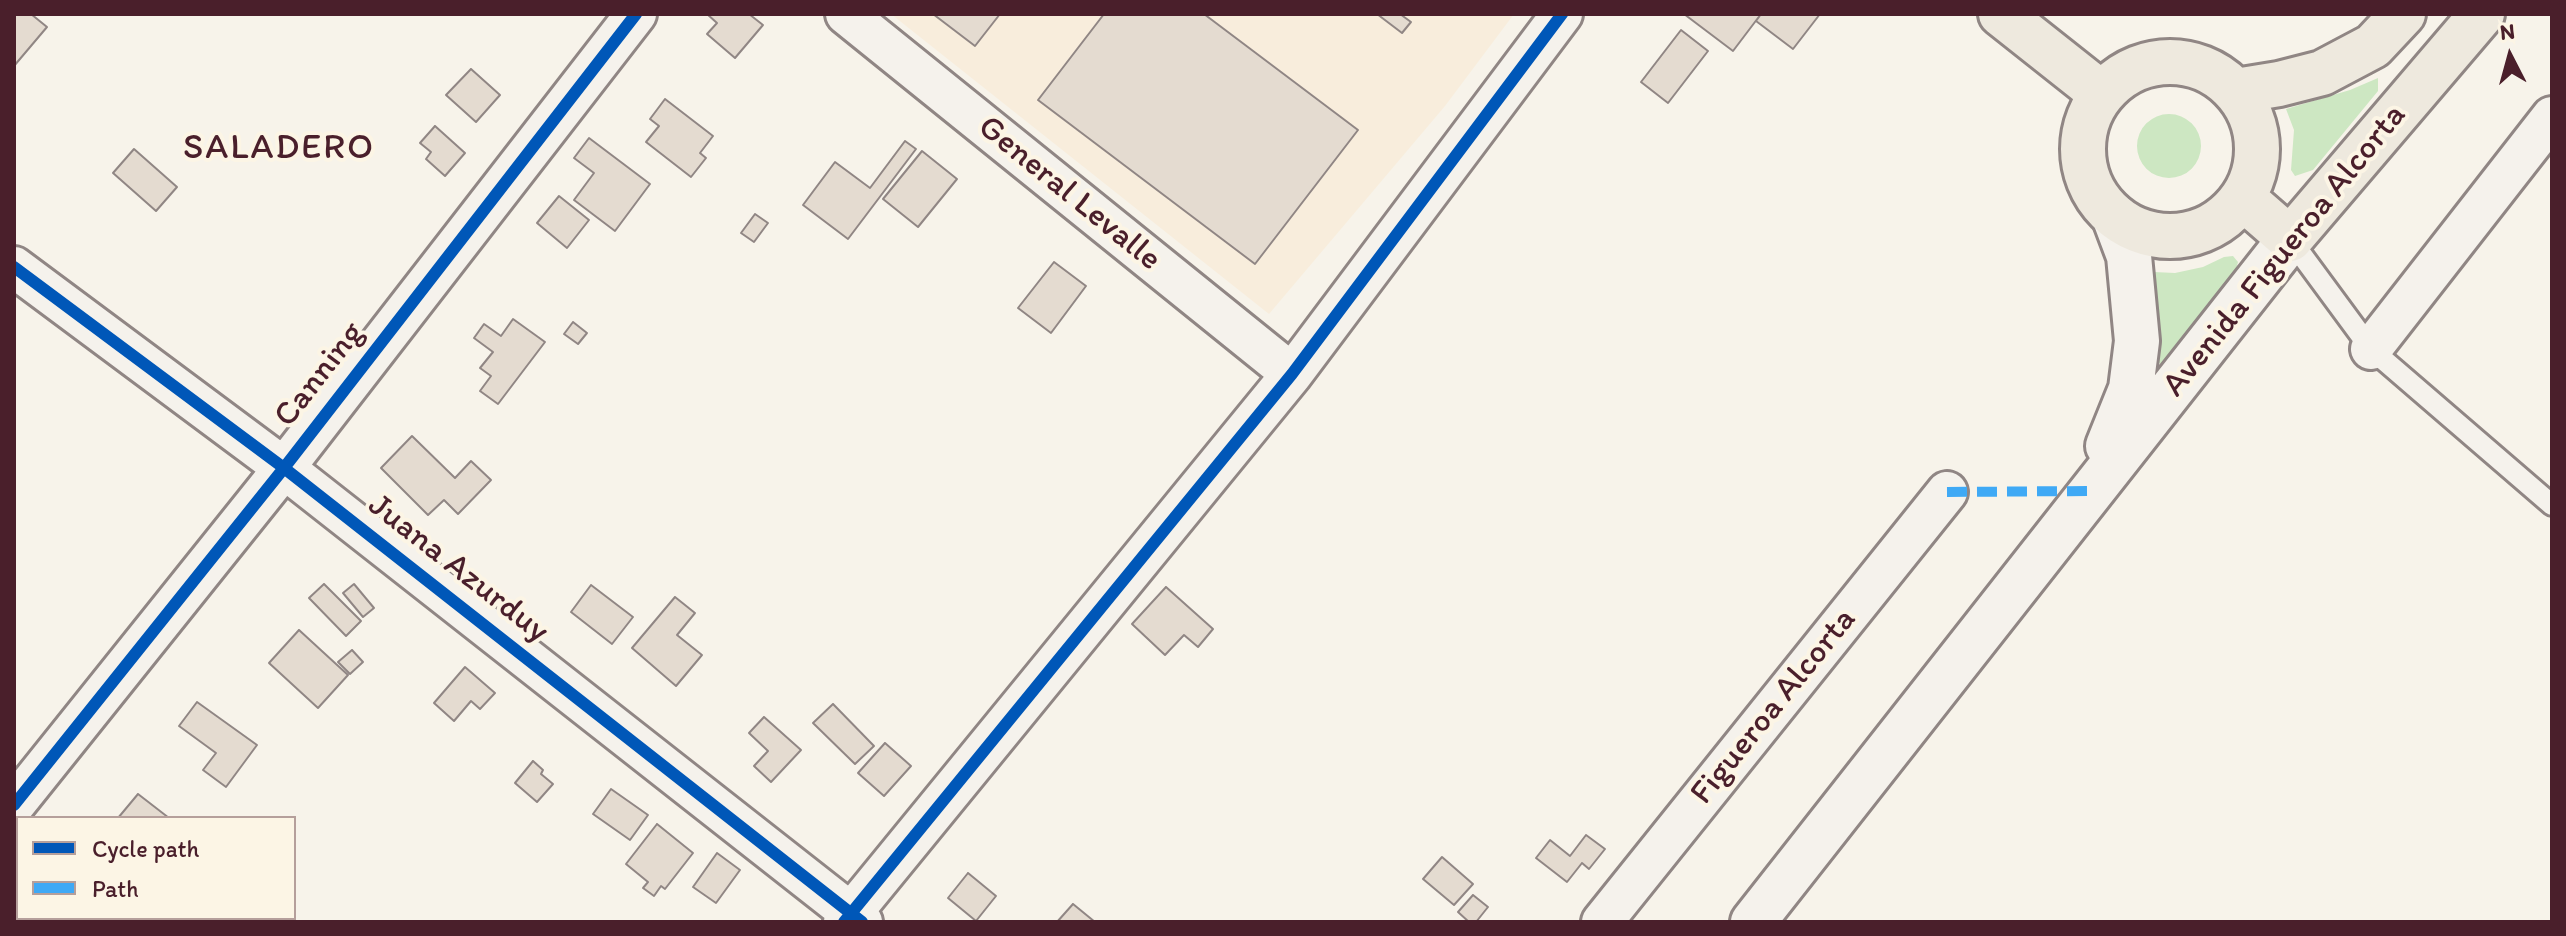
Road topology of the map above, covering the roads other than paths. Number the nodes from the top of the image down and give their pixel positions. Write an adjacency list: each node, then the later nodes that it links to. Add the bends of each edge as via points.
1 (636, 14): 16 (street, Canning)
2 (846, 14): 15 (street, General Levalle)
3 (1562, 14): 15 (street)
4 (2001, 14): 8 (highway)
5 (2403, 14): 7 (highway, Avenida Figueroa Alcorta, via 2373,46 2322,73)
6 (2482, 14): 12 (highway, Avenida Figueroa Alcorta)
7 (2236, 91): 8 (highway, via 2197,66 2166,62 2123,75); 10 (highway, via 2251,115 2258,143 2255,172)
8 (2102, 94): 11 (highway, via 2087,121 2084,165 2095,193)
9 (2552, 117): 14 (street)
10 (2243, 198): 11 (highway, via 2210,227 2182,235 2153,235); 12 (highway)
11 (2114, 216): 17 (main road, Avenida Figueroa Alcorta, via 2129,256 2137,341 2131,389)
12 (2290, 239): 14 (lane); 17 (main road, Avenida Figueroa Alcorta)
13 (14, 267): 16 (street, Juana Azurduy)
14 (2371, 349): 19 (lane)
15 (1292, 374): 21 (street)
16 (284, 468): 20 (street, Canning); 21 (street, Juana Azurduy)
17 (2090, 491): 23 (main road, Avenida Figueroa Alcorta)
18 (1947, 492): 22 (street, Figueroa Alcorta)
19 (2552, 505)
20 (14, 805)
21 (852, 919)
22 (1602, 922)
23 (1753, 922)

